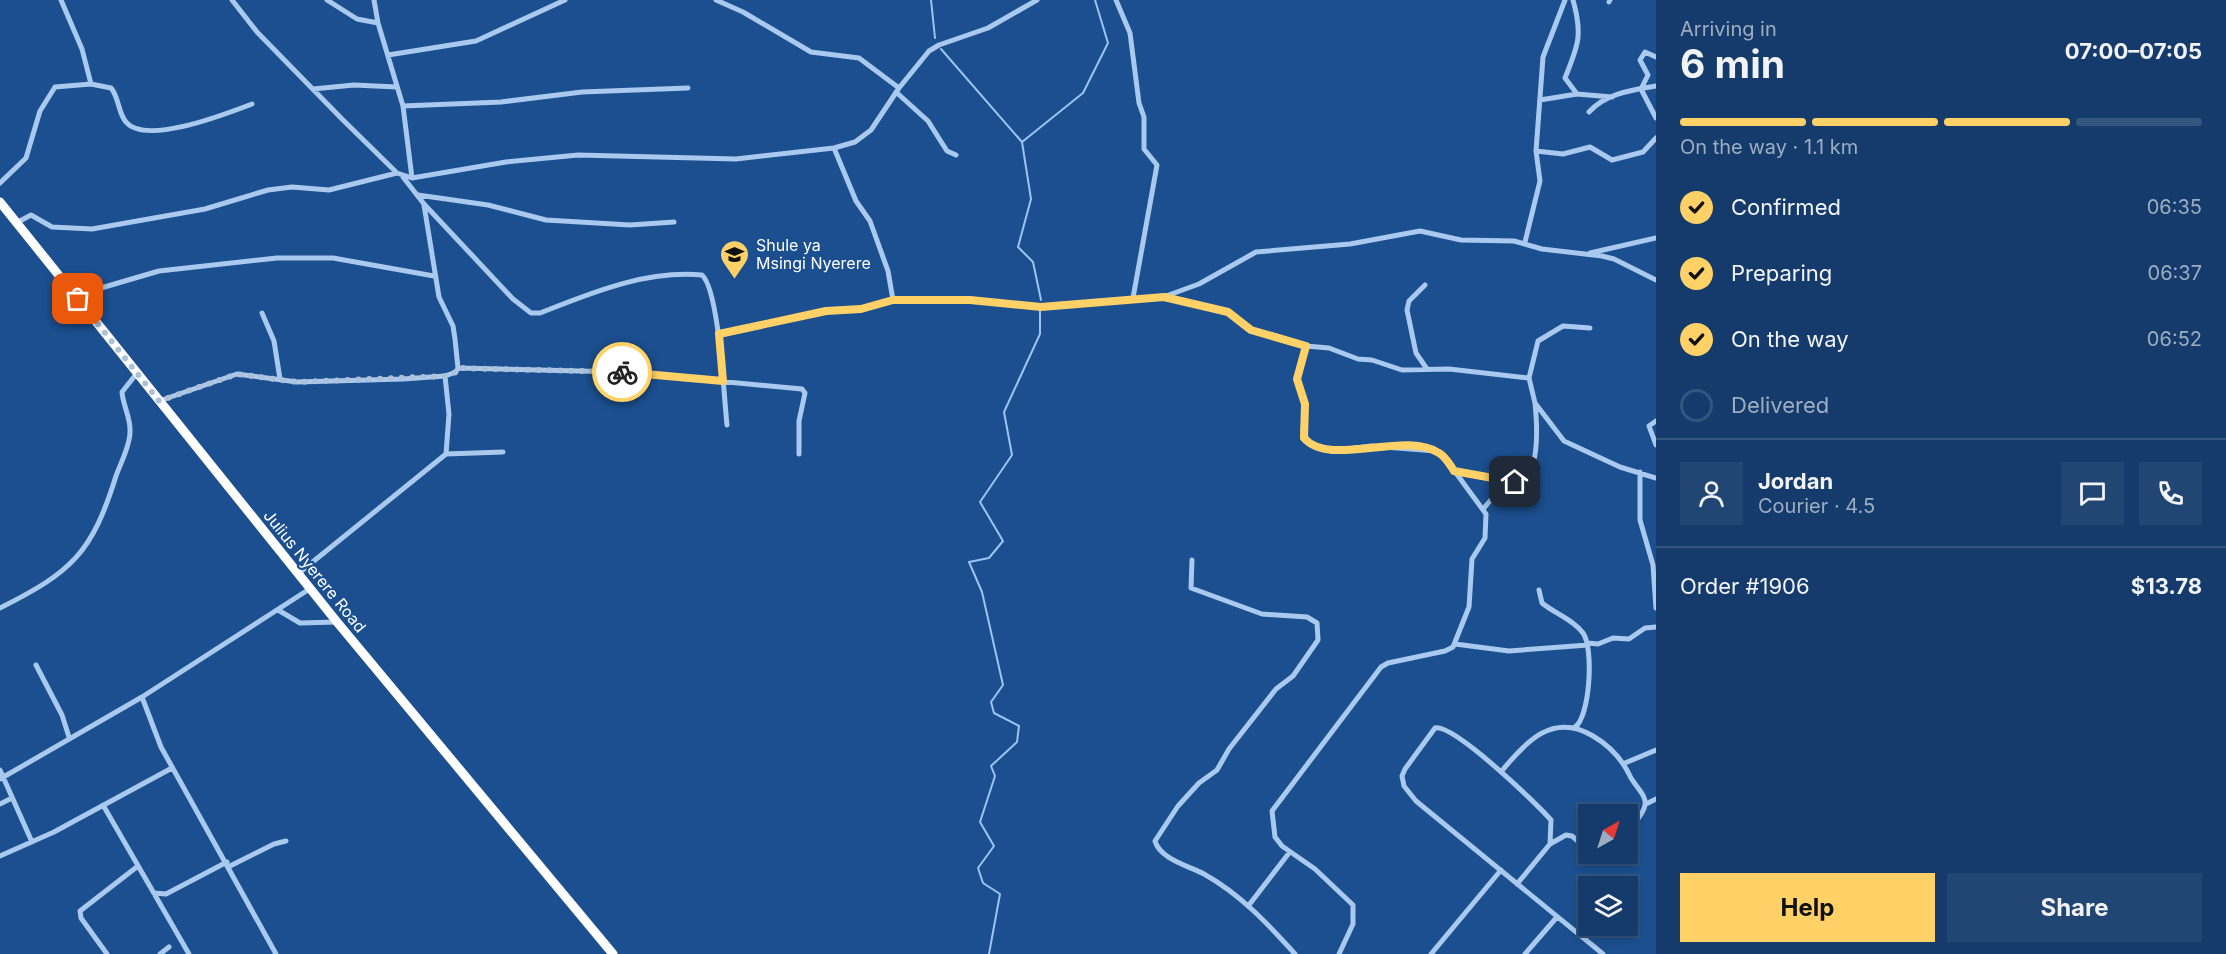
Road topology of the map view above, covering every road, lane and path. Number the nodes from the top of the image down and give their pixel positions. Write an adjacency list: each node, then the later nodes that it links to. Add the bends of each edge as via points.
1 (61, 0): 16 (street, via 82,49)
2 (232, 0): 20 (street)
3 (327, 0): 11 (street, via 357,19)
4 (374, 0): 11 (street)
5 (565, 0): 12 (street, via 476,41)
6 (716, 0): 22 (street, via 811,52 859,58)
7 (1037, 0): 22 (street, via 988,28 929,51)
8 (1116, 0): 49 (street, via 1130,33 1138,103 1144,117 1144,149 1157,165)
9 (1564, 0): 25 (street, via 1543,57)
10 (1573, 0): 23 (street, via 1579,21 1577,51 1565,78)
11 (378, 22): 12 (street)
12 (388, 56): 18 (street)
13 (1656, 57): 15 (street, via 1644,52 1640,60)
14 (1656, 71): 15 (street)
15 (1648, 75): 21 (street)
16 (91, 84): 26 (street, via 113,90 129,125 153,130 189,126); 36 (street, via 53,88 40,111 27,158)
17 (1656, 86): 21 (street)
18 (397, 87): 20 (street); 27 (street)
19 (688, 88): 27 (street)
20 (312, 89): 34 (street)
21 (1641, 89): 24 (street); 29 (street)
22 (897, 90): 31 (street, via 871,130 855,142); 33 (street, via 928,121 947,151)
23 (1577, 94): 24 (street); 25 (street)
24 (1612, 97): 28 (street)
25 (1540, 100): 32 (street)
26 (252, 104)
27 (403, 106): 35 (street)
28 (1589, 112)
29 (1656, 118)
30 (1656, 138): 32 (street, via 1643,153 1612,160 1590,147 1563,154)
31 (834, 148): 35 (street, via 736,159 578,155); 51 (street, via 856,201 870,221 888,271)
32 (1536, 151): 43 (street, via 1540,181)
33 (956, 155)
34 (400, 175): 35 (street); 37 (street); 40 (street, via 329,190 275,188 205,209 92,229 52,227 31,215)
35 (412, 178)
36 (0, 183)
37 (417, 195): 39 (street); 41 (street, via 488,205 546,220 630,225)
38 (0, 202): 40 (highway, Julius Nyerere Road)
39 (424, 204): 45 (street); 54 (street, via 513,299 531,313 622,283 679,273 702,275 709,287)
40 (18, 222): 50 (highway, Julius Nyerere Road)
41 (674, 222)
42 (1656, 238): 44 (street)
43 (1525, 242): 44 (street, via 1542,249); 48 (street, via 1461,240 1420,231 1350,244 1264,250 1242,258 1199,284)
44 (1587, 254): 46 (street, via 1614,259)
45 (434, 276): 50 (street, via 333,258 276,258 159,271); 56 (street, via 442,306 453,326)
46 (1656, 280)
47 (1425, 285): 57 (street, via 1409,301 1407,310 1416,353)
48 (1164, 297): 49 (street); 55 (street, via 1228,312 1251,330)
49 (1133, 298): 51 (street, via 1041,307 970,300)
50 (78, 299): 58 (highway, Julius Nyerere Road)
51 (893, 300): 54 (street)
52 (262, 313): 61 (street, via 274,341)
53 (1590, 328): 60 (street, via 1563,326 1538,341)
54 (719, 334): 62 (street)
55 (1306, 346): 57 (street, via 1329,348 1358,360 1372,360 1402,370); 72 (street, via 1297,379 1305,404 1303,431 1309,443 1330,451 1371,446 1425,448 1441,454)
56 (458, 368): 59 (street); 62 (street, via 621,372)
57 (1427, 369): 60 (street)
58 (136, 374): 63 (highway, Julius Nyerere Road); 81 (street, via 122,392 130,438 92,538 49,581)
59 (446, 376): 61 (street, via 297,382); 69 (street)
60 (1529, 378): 64 (street)
61 (280, 379): 63 (street, via 237,374)
62 (723, 381): 66 (street); 70 (street, via 804,390)
63 (159, 401): 78 (highway, Julius Nyerere Road)
64 (1535, 403): 73 (street, via 1572,447); 75 (street, via 1538,433 1530,472 1524,481)
65 (1656, 421): 67 (street, via 1649,426)
66 (727, 425)
67 (1656, 445)
68 (503, 452): 69 (street)
69 (446, 454): 78 (street)
70 (799, 454)
71 (1656, 470): 74 (street)
72 (1454, 471): 75 (street); 76 (street)
73 (1640, 472): 74 (street); 82 (street, via 1640,520 1653,565)
74 (1653, 476)
75 (1506, 482): 76 (street)
76 (1484, 508): 86 (street, via 1485,538 1472,559 1469,607)
77 (1192, 560): 115 (street, via 1191,588 1262,614 1307,617 1317,623 1320,634 1293,676 1276,689 1216,770 1178,806 1155,841 1161,852 1205,874)
78 (299, 573): 79 (highway, Julius Nyerere Road)
79 (311, 588): 83 (street); 84 (highway, Julius Nyerere Road)
80 (1539, 590): 87 (street, via 1542,603 1582,632)
81 (0, 608)
82 (1656, 608)
83 (278, 610): 84 (street, via 300,623); 89 (street)
84 (337, 622): 122 (highway, Julius Nyerere Road)
85 (1656, 627): 87 (street, via 1645,628 1629,639)
86 (1455, 644): 87 (street, via 1509,651); 108 (street, via 1445,651 1388,663 1373,675 1272,811 1275,837)
87 (1588, 644): 90 (street, via 1584,709)
88 (36, 665): 91 (street)
89 (142, 697): 91 (street); 94 (street)
90 (1575, 727): 93 (street, via 1598,739); 96 (street, via 1560,726 1536,736)
91 (69, 737): 97 (street)
92 (1656, 750): 93 (street)
93 (1625, 764): 101 (street)
94 (172, 768): 102 (street); 110 (street)
95 (0, 770): 97 (street)
96 (1501, 772): 107 (street, via 1551,820); 112 (street, via 1442,727 1431,731 1402,777 1416,801)
97 (2, 778): 98 (street)
98 (12, 798): 100 (street); 106 (street)
99 (1656, 799): 101 (street)
100 (0, 804)
101 (1646, 804): 103 (street)
102 (103, 805): 106 (street); 111 (street)
103 (1638, 816)
104 (286, 841): 110 (street)
105 (1578, 841): 107 (street, via 1566,835)
106 (32, 842): 109 (street)
107 (1550, 844): 113 (street)
108 (1289, 853): 115 (street); 124 (street, via 1315,869 1353,905 1353,924)
109 (0, 856)
110 (228, 864): 114 (street, via 166,894); 121 (street)
111 (138, 866): 114 (street); 118 (street, via 80,911)
112 (1501, 870): 113 (street); 125 (street)
113 (1517, 884): 116 (street)
114 (154, 893): 120 (street)
115 (1248, 905): 123 (street)
116 (1557, 917): 126 (street); 127 (street)
117 (169, 947): 119 (street)
118 (107, 954)
119 (160, 954)
120 (189, 954)
121 (276, 954)
122 (613, 954)
123 (1295, 954)
124 (1339, 954)
125 (1431, 954)
126 (1525, 954)
127 (1603, 954)

